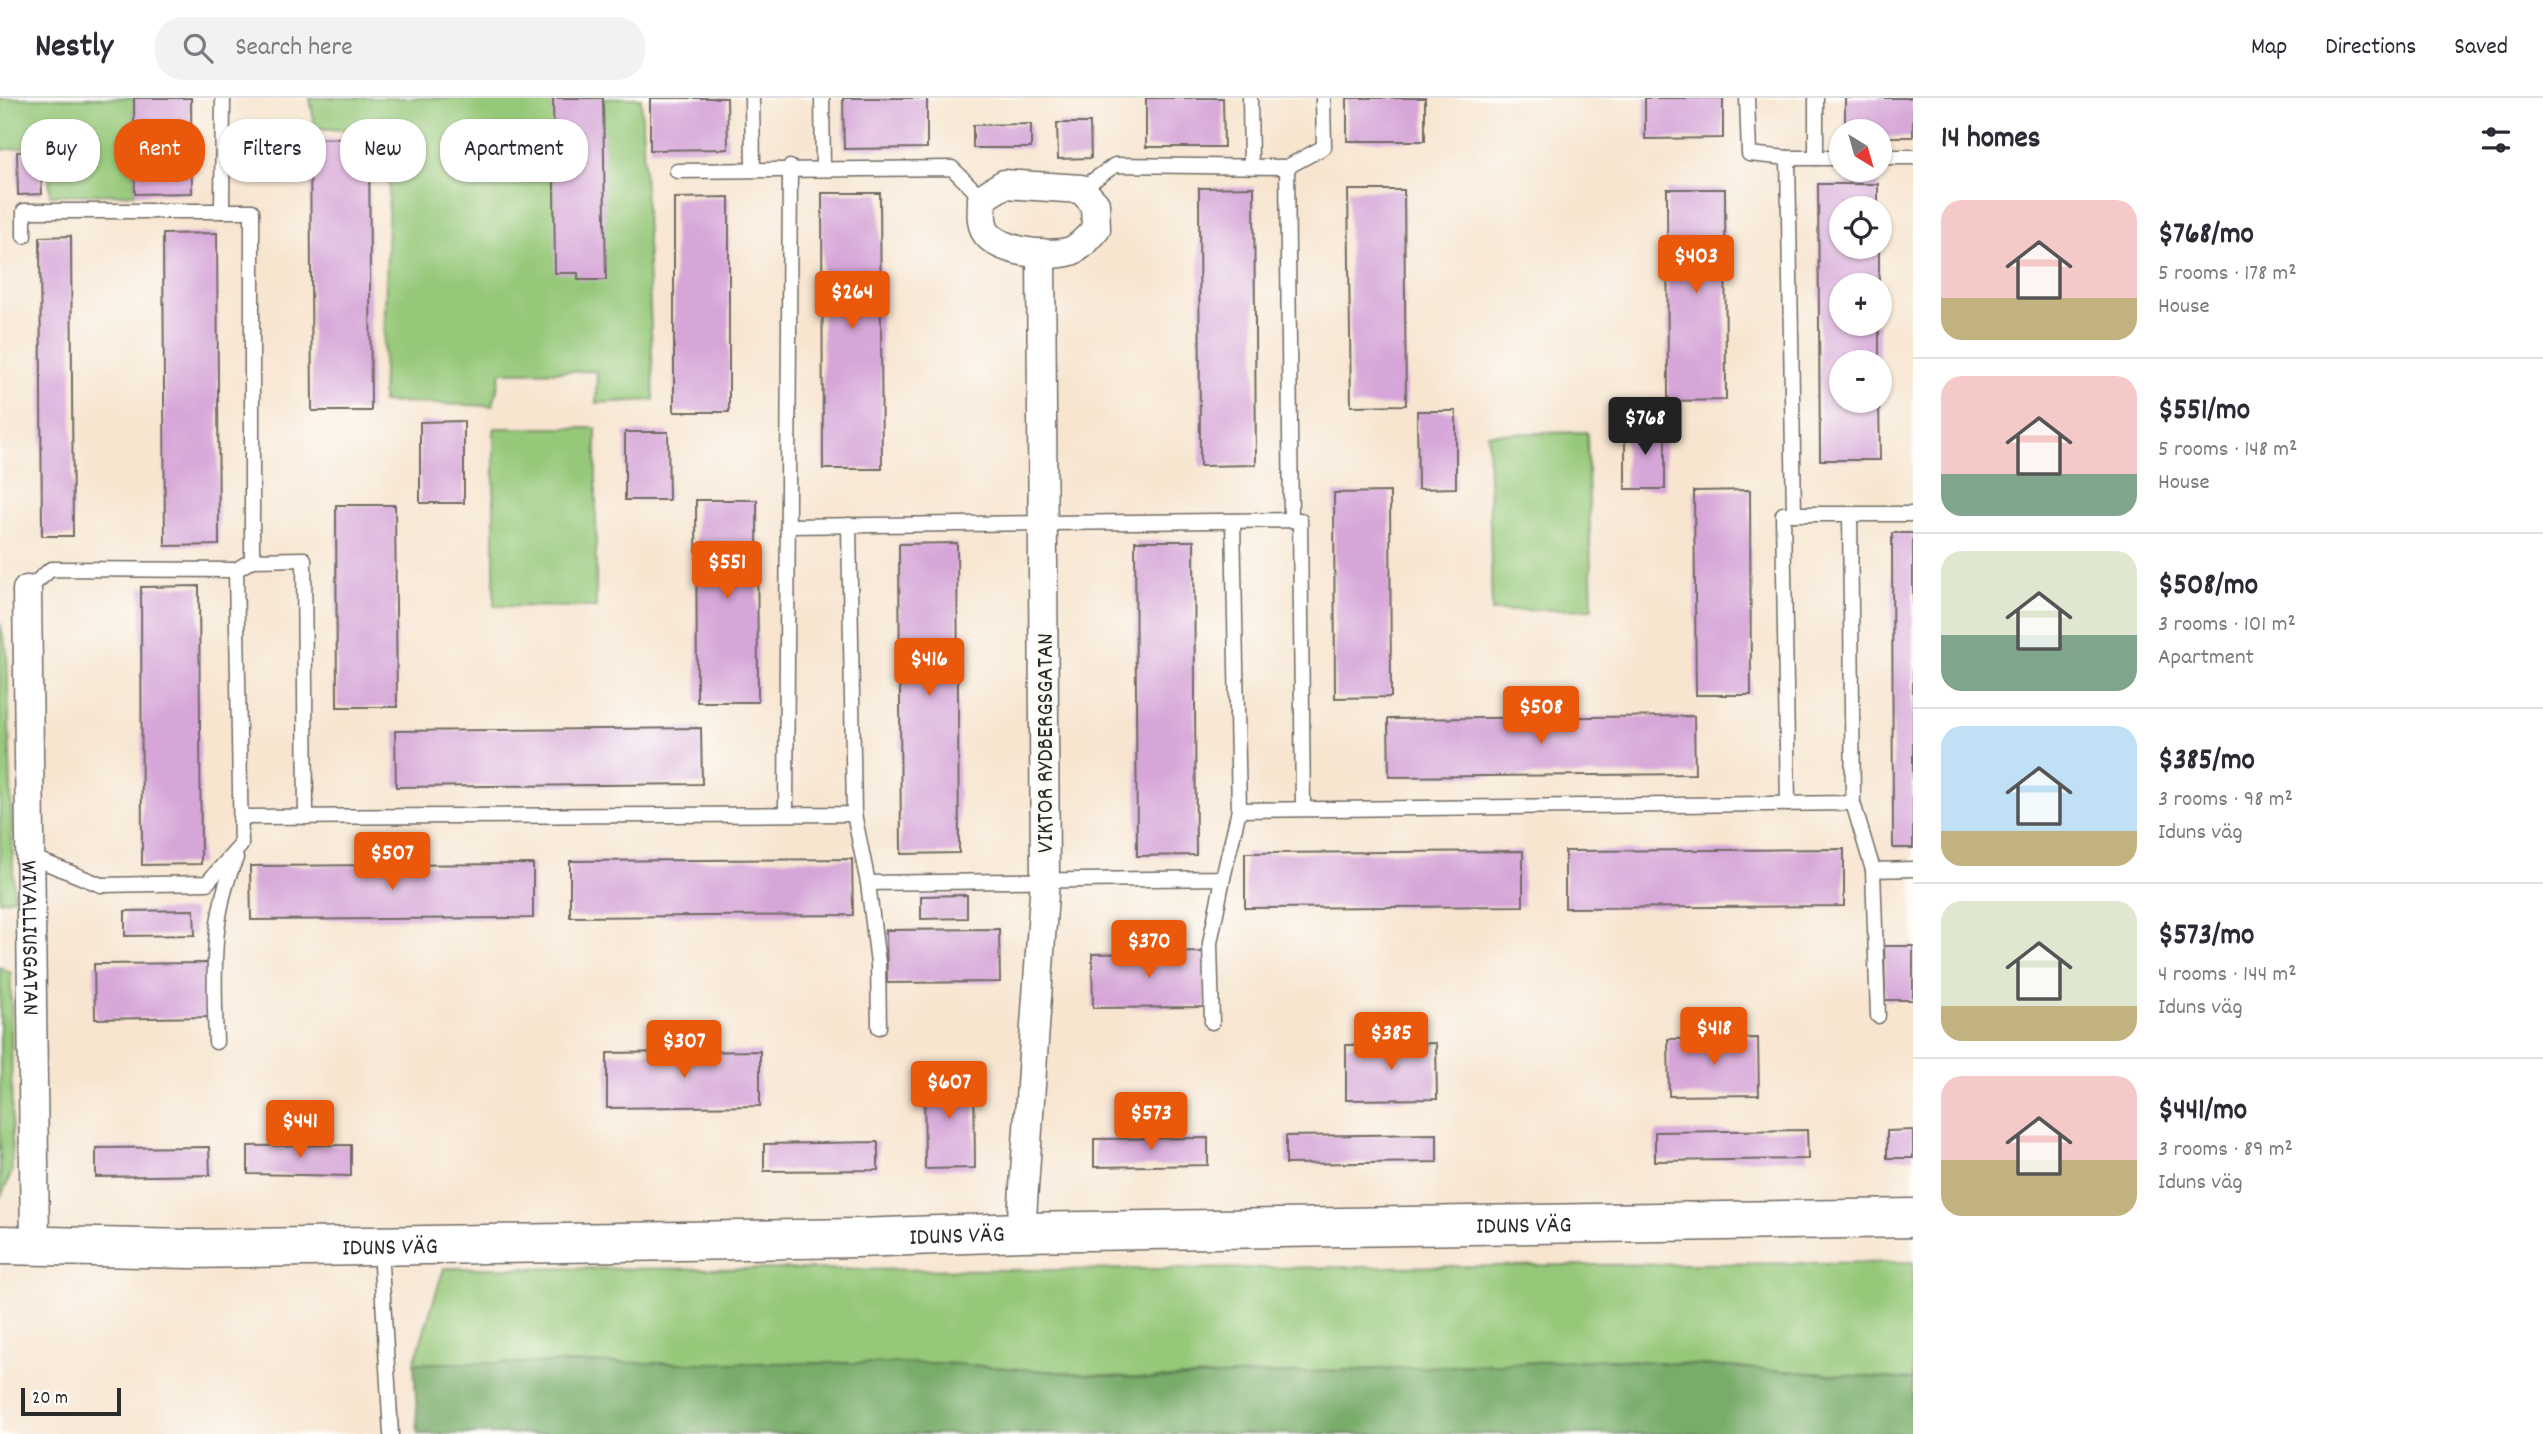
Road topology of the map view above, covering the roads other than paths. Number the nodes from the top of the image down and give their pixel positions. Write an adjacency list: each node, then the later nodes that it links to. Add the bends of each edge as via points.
1 (223, 98): 21 (lane)
2 (752, 98): 16 (lane)
3 (822, 98): 17 (lane)
4 (1250, 98): 13 (lane)
5 (1323, 98): 15 (lane, via 1324,147)
6 (1747, 98): 10 (lane, via 1749,154)
7 (1816, 98): 11 (lane)
8 (1892, 157): 9 (lane)
9 (1913, 157)
10 (1788, 158): 11 (lane); 24 (lane)
11 (1816, 158): 12 (lane)
12 (1829, 158)
13 (1251, 166): 15 (lane); 19 (lane, via 1115,165)
14 (790, 167): 16 (lane); 17 (lane); 31 (lane)
15 (1287, 167): 27 (lane)
16 (753, 168): 18 (lane)
17 (823, 168): 20 (lane, via 952,169)
18 (677, 170)
19 (1081, 189): 20 (street, via 1004,184); 23 (street, via 1095,204 1096,229 1070,251)
20 (982, 198): 23 (street, via 981,219 993,241)
21 (222, 211): 22 (lane, via 24,211); 32 (lane, via 252,211)
22 (24, 236)
23 (1041, 253): 29 (street, VIKTOR RYDBERGSGATAN)
24 (1794, 514): 26 (lane); 36 (lane, via 1783,514)
25 (1913, 514): 26 (lane)
26 (1850, 515): 35 (lane)
27 (1291, 520): 28 (lane); 37 (lane, via 1300,520)
28 (1233, 521): 29 (lane); 38 (lane)
29 (1043, 523): 30 (lane); 47 (street, VIKTOR RYDBERGSGATAN)
30 (849, 525): 31 (lane); 40 (lane)
31 (788, 526): 39 (lane)
32 (252, 560): 33 (lane); 42 (lane, via 304,559)
33 (236, 570): 34 (lane, via 51,569); 41 (lane)
34 (27, 590): 44 (street, WIVALLIUSGATAN)
35 (1853, 803): 36 (lane); 46 (lane)
36 (1788, 804): 37 (lane)
37 (1303, 809): 38 (lane)
38 (1239, 810): 48 (lane)
39 (786, 814): 40 (lane); 42 (lane)
40 (855, 814): 49 (lane)
41 (240, 817): 42 (lane); 43 (lane)
42 (306, 817)
43 (241, 845): 44 (lane, via 207,883 101,885); 53 (lane, via 223,887 215,946)
44 (29, 856): 56 (street, WIVALLIUSGATAN)
45 (1913, 869): 46 (lane)
46 (1873, 870): 50 (lane)
47 (1045, 878): 48 (lane); 49 (lane); 55 (street, VIKTOR RYDBERGSGATAN)
48 (1223, 878): 51 (lane, via 1210,943)
49 (868, 883): 52 (lane, via 878,962)
50 (1878, 1016)
51 (1212, 1022)
52 (879, 1027)
53 (216, 1042)
54 (1913, 1218): 55 (street, IDUNS VÄG)
55 (1021, 1232): 57 (street, IDUNS VÄG)
56 (17, 1245): 57 (street, IDUNS VÄG, via 191,1249)
57 (380, 1246): 58 (lane)
58 (391, 1434)

